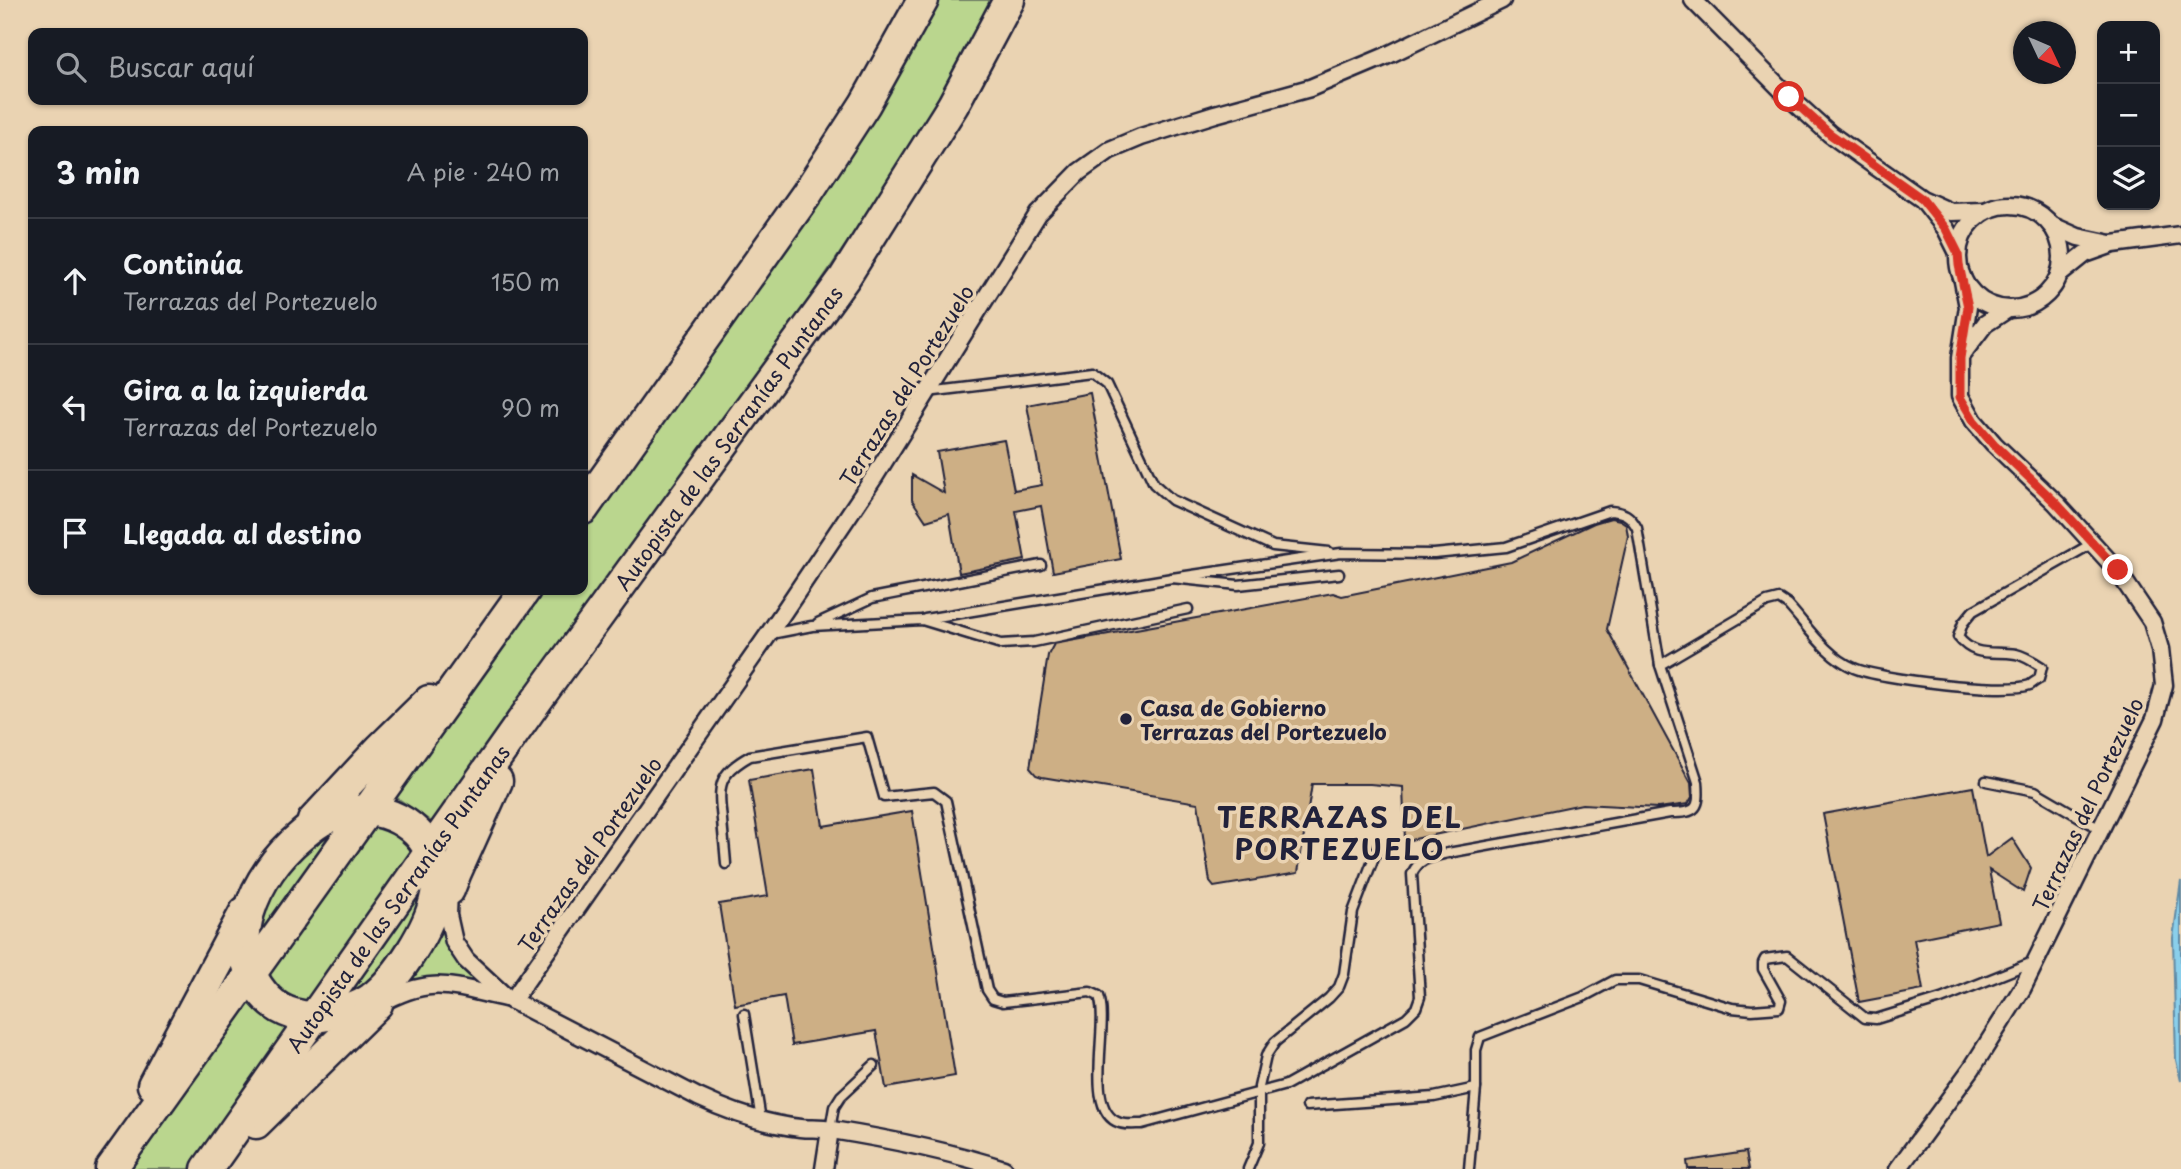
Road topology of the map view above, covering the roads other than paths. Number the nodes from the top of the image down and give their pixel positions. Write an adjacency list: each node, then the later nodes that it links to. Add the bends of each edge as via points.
1 (923, 0): 18 (highway, via 865,104 806,195)
2 (1009, 0): 31 (highway, Autopista de las Serranías Puntanas, via 953,105 845,277)
3 (1502, 0): 17 (street, Terrazas del Portezuelo, via 1310,88 1110,150 1079,172 1038,214)
4 (1693, 0): 6 (street, Terrazas del Portezuelo)
5 (1704, 0): 6 (lane)
6 (1721, 27): 7 (street, Terrazas del Portezuelo, via 1830,134)
7 (1922, 199): 8 (street, Terrazas del Portezuelo, via 1951,212); 12 (street, Terrazas del Portezuelo)
8 (1984, 212): 9 (street, Terrazas del Portezuelo, via 1998,205 2029,207); 12 (street, via 1962,236)
9 (2053, 226): 11 (street, Terrazas del Portezuelo); 13 (street, via 2061,241)
10 (2181, 235): 11 (street, Terrazas del Portezuelo)
11 (2113, 244): 13 (street, Terrazas del Portezuelo, via 2085,254)
12 (1958, 253): 14 (street, Terrazas del Portezuelo)
13 (2060, 274): 15 (street, Terrazas del Portezuelo, via 2040,300)
14 (1962, 276): 15 (street, via 1980,300); 16 (street, Terrazas del Portezuelo, via 1968,307)
15 (2008, 309): 16 (street, Terrazas del Portezuelo, via 1984,324)
16 (1960, 358): 19 (street, Terrazas del Portezuelo, via 1960,397 1974,421)
17 (927, 392): 20 (lane, via 1092,372 1107,384 1154,484 1172,500 1273,546); 28 (street, Terrazas del Portezuelo)
18 (588, 502)
19 (2093, 543): 30 (lane, via 1973,611 1963,623 1958,637 1967,648 2016,654 2042,667 2039,679 2030,685 1961,686 1855,668 1832,654 1779,599); 34 (street, Terrazas del Portezuelo, via 2118,570 2152,622 2164,685 2155,719)
20 (1340, 553): 23 (lane); 30 (lane, via 1434,554 1506,547 1610,511 1624,512 1637,528)
21 (1041, 565): 27 (lane, via 872,598)
22 (1339, 574): 23 (lane, via 1238,585)
23 (1172, 578): 26 (lane)
24 (521, 595): 29 (highway)
25 (1188, 609): 26 (lane, via 1034,642 1001,643)
26 (922, 620): 27 (lane)
27 (812, 626): 28 (lane)
28 (768, 635): 43 (street, Terrazas del Portezuelo)
29 (486, 644): 33 (highway); 35 (highway)
30 (1660, 665): 49 (lane, via 1698,782 1695,808 1688,813 1423,859 1412,874 1420,997 1416,1007 1406,1018 1286,1085)
31 (537, 700): 37 (highway, Autopista de las Serranías Puntanas); 40 (highway, via 456,872)
32 (1986, 781): 34 (lane, via 2035,791)
33 (369, 810): 35 (highway, via 324,818); 37 (highway, via 410,825); 42 (highway)
34 (2100, 829): 41 (street, Terrazas del Portezuelo)
35 (293, 842): 39 (highway)
36 (1380, 844): 49 (lane, via 1353,912 1339,987 1275,1042 1266,1056)
37 (430, 854): 40 (highway); 46 (highway, Autopista de las Serranías Puntanas)
38 (726, 864): 49 (lane, via 719,792 728,771 750,756 867,737 884,797 934,792 946,801 987,990 993,999 1003,1002 1090,992 1098,996 1103,1008 1099,1094 1112,1118 1142,1124)
39 (258, 887): 42 (highway, via 246,923); 53 (highway)
40 (443, 890): 43 (street, via 454,942 466,960); 44 (highway, via 408,956)
41 (2036, 961): 48 (lane, via 1876,1019 1865,1018 1787,956 1765,959 1763,964 1781,1001 1779,1008 1772,1010 1732,1008 1639,980 1615,980 1480,1037); 60 (street, Terrazas del Portezuelo, via 1972,1068)
42 (252, 973): 46 (highway, via 275,1005); 53 (highway)
43 (510, 1000): 44 (street, via 435,984); 51 (street, via 709,1102)
44 (375, 1001): 46 (highway); 55 (highway)
45 (744, 1014): 51 (lane)
46 (313, 1017): 54 (highway, Autopista de las Serranías Puntanas)
47 (873, 1065): 52 (lane, via 841,1096)
48 (1476, 1088): 50 (lane, via 1434,1097); 59 (lane)
49 (1259, 1093): 58 (lane, via 1259,1143)
50 (1307, 1106)
51 (761, 1120): 52 (street)
52 (830, 1130): 56 (street); 57 (street)
53 (112, 1168)
54 (207, 1169)
55 (212, 1169)
56 (824, 1169)
57 (1004, 1169)
58 (1248, 1169)
59 (1469, 1169)
60 (1898, 1169)

